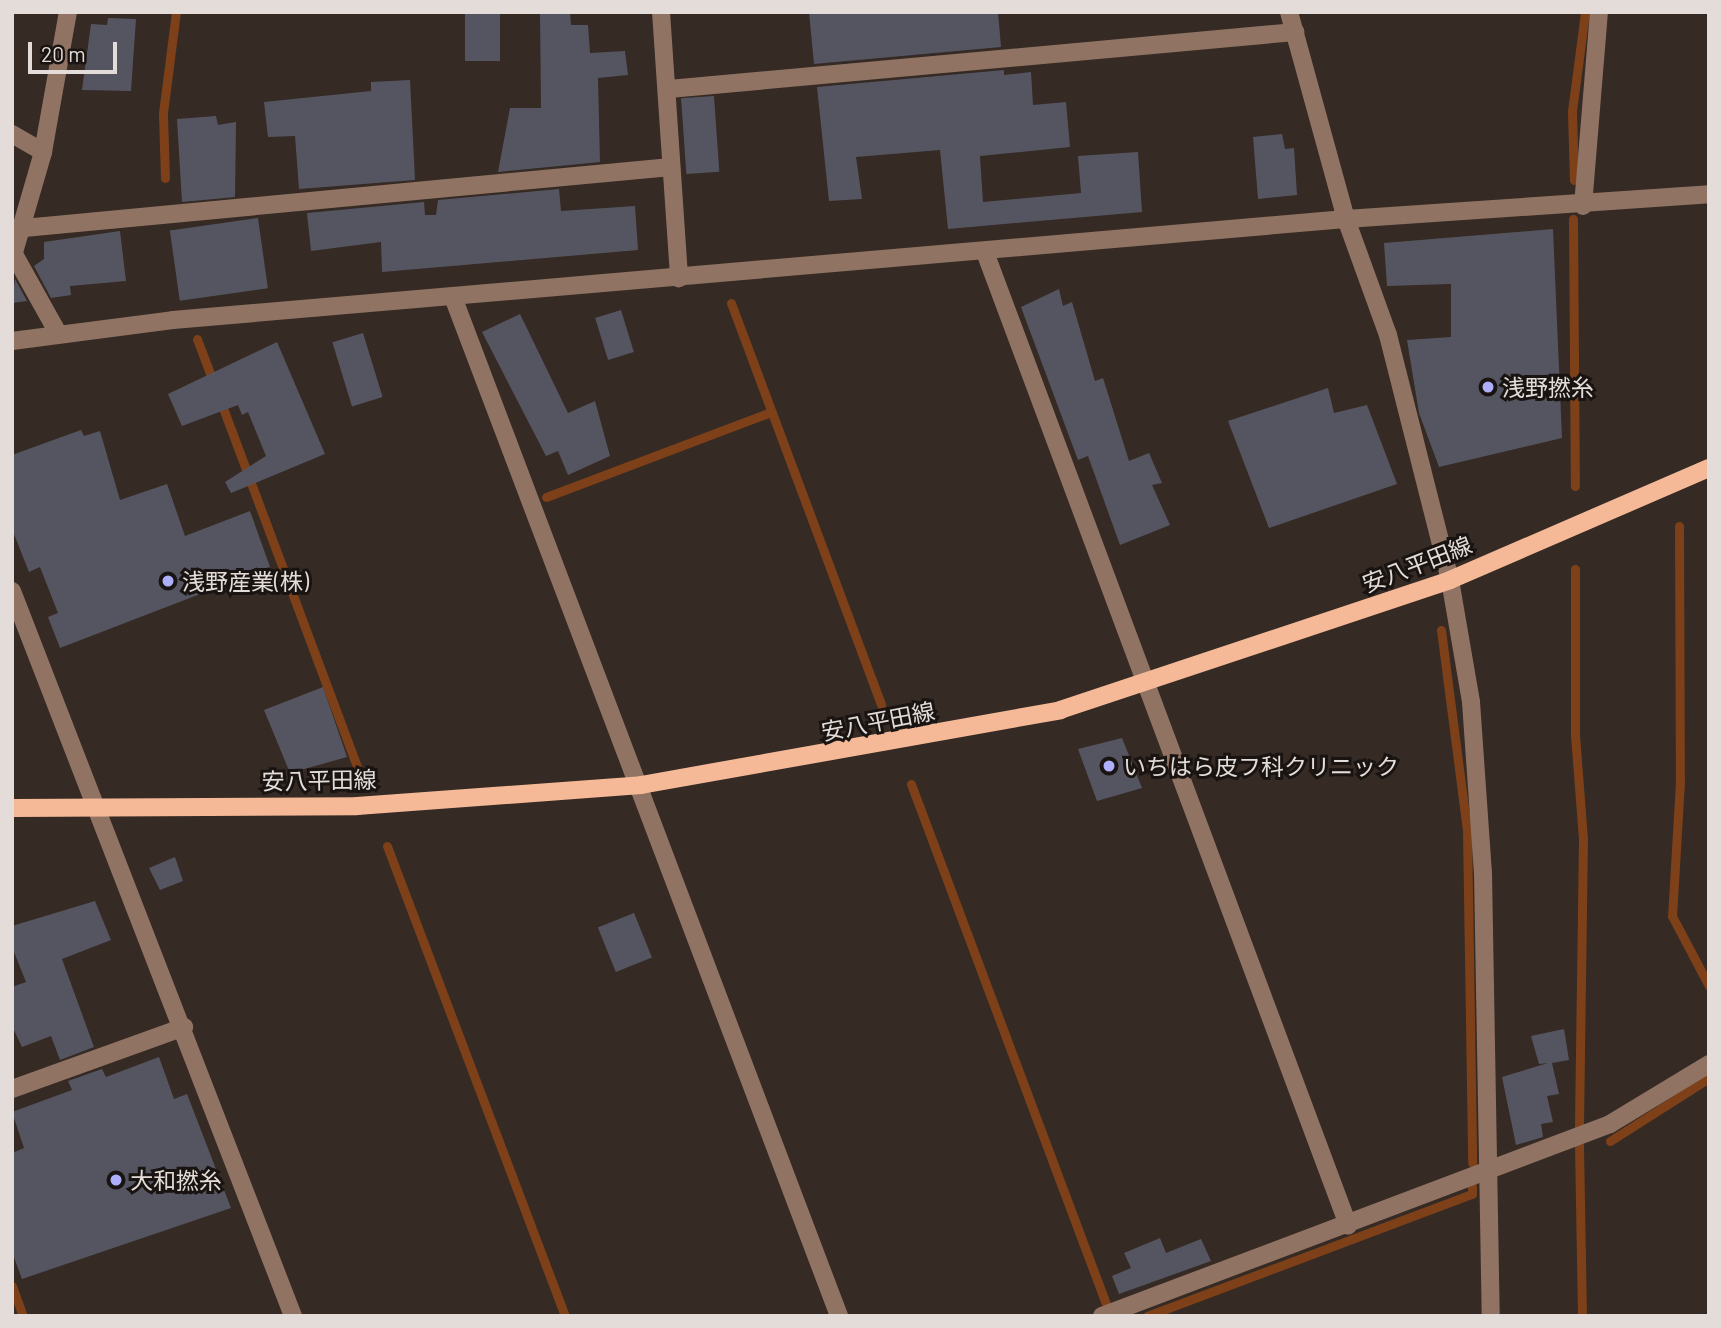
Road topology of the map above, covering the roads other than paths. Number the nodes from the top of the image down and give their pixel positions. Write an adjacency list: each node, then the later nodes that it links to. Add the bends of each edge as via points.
1 (68, 12): 8 (street)
2 (661, 12): 6 (street)
3 (1289, 12): 5 (street)
4 (1599, 12): 11 (street)
5 (1295, 32): 6 (street); 12 (street)
6 (668, 89): 9 (street)
7 (12, 134): 8 (street)
8 (43, 152): 13 (street)
9 (671, 167): 13 (street); 16 (street)
10 (1709, 194): 11 (street)
11 (1583, 206): 12 (street)
12 (1346, 219): 14 (street); 21 (street, via 1388,335)
13 (24, 228): 15 (street)
14 (985, 252): 16 (street); 23 (street)
15 (14, 257): 18 (street)
16 (679, 278): 17 (street)
17 (453, 297): 18 (street); 24 (street)
18 (59, 334): 19 (street)
19 (12, 341)
20 (1709, 468): 21 (main road, 安八平田線)
21 (1450, 580): 23 (main road, 安八平田線); 30 (street, via 1471,702 1483,873)
22 (12, 591): 26 (street)
23 (1146, 685): 24 (main road, 安八平田線, via 1060,710); 31 (street)
24 (641, 785): 26 (main road, 安八平田線, via 357,806); 33 (street)
25 (12, 808): 26 (main road, 安八平田線)
26 (101, 808): 27 (street)
27 (184, 1027): 29 (street); 32 (street)
28 (1709, 1064): 30 (street, via 1610,1124)
29 (12, 1089)
30 (1489, 1167): 31 (street); 35 (street)
31 (1348, 1225): 34 (street)
32 (293, 1316)
33 (839, 1316)
34 (1102, 1316)
35 (1491, 1316)

